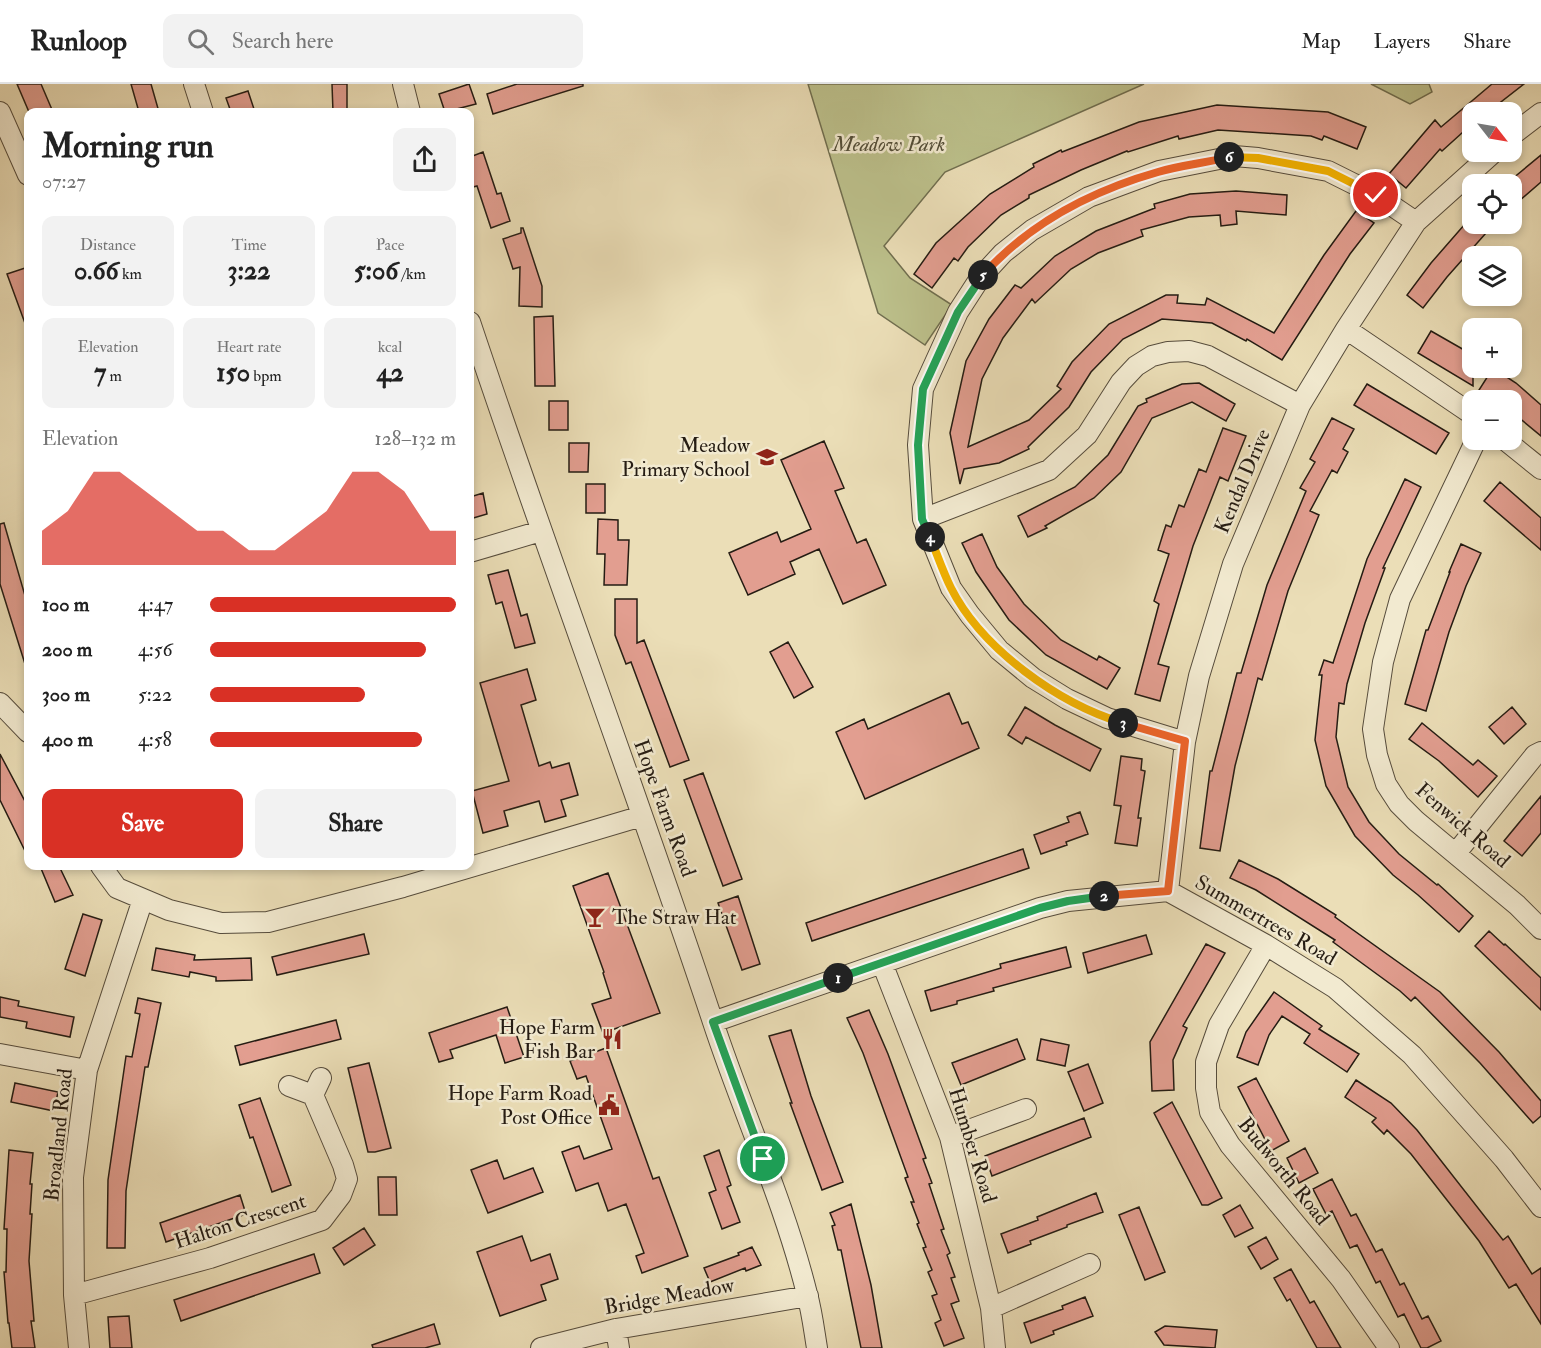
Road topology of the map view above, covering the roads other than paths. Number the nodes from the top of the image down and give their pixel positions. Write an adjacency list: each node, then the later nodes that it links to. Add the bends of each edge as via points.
1 (194, 84): 3 (street)
2 (403, 84): 4 (street)
3 (202, 108)
4 (409, 108)
5 (0, 112): 9 (street)
6 (1541, 113): 7 (street)
7 (1522, 127)
8 (1483, 162): 10 (street, Kendal Drive)
9 (24, 166)
10 (1416, 222): 11 (street, Kendal Drive); 18 (street, via 1376,195 1328,171 1234,156 1159,171 1063,211 1003,253 980,278 954,321 923,389 918,445)
11 (1346, 329): 13 (street, Kendal Drive); 14 (street)
12 (474, 334): 19 (street, Hope Farm Road)
13 (1300, 405): 18 (street, via 1208,356 1189,351 1152,356 1121,382 1087,435 1049,470); 23 (street, Kendal Drive, via 1233,564 1199,676)
14 (1462, 408)
15 (1471, 450): 26 (street, Fenwick Road, via 1400,599 1383,663 1373,729 1386,784 1399,804)
16 (1517, 450): 17 (street)
17 (1541, 469)
18 (922, 519): 23 (street, via 951,588 999,650 1067,699 1107,718)
19 (541, 531): 20 (street); 25 (street, Hope Farm Road)
20 (474, 551)
21 (0, 703): 22 (street)
22 (24, 728)
23 (1185, 741): 30 (street, Kendal Drive)
24 (1541, 752): 26 (street)
25 (642, 816): 27 (street); 35 (street, Hope Farm Road)
26 (1456, 853): 32 (street, Fenwick Road)
27 (474, 866)
28 (104, 870): 31 (street, via 117,888)
29 (460, 870): 31 (street, via 268,922 221,923)
30 (1168, 891): 33 (street, Summertrees Road); 34 (street, Summertrees Road, via 1068,901 1040,908)
31 (143, 899): 37 (street, Broadland Road)
32 (1541, 929)
33 (1266, 945): 41 (street, Summertrees Road, via 1335,988 1412,1055); 51 (street, Budworth Road, via 1219,1025 1206,1062 1210,1112 1230,1145 1341,1279)
34 (882, 963): 35 (street, Summertrees Road); 40 (street, Humber Road)
35 (713, 1022): 44 (street, Hope Farm Road)
36 (0, 1054): 37 (street)
37 (87, 1070): 43 (street, Broadland Road, via 73,1177)
38 (289, 1086): 43 (street, Halton Crescent, via 317,1087 343,1165 346,1179 341,1195 322,1220 210,1258)
39 (1026, 1109): 40 (street)
40 (950, 1137): 45 (street, Humber Road)
41 (1541, 1207)
42 (1090, 1264): 45 (street)
43 (74, 1294): 47 (street, Broadland Road)
44 (808, 1296): 46 (street, Bridge Meadow); 49 (street, Hope Farm Road)
45 (991, 1308): 50 (street, Humber Road)
46 (617, 1339): 48 (street, Bridge Meadow)
47 (79, 1348)
48 (541, 1348)
49 (817, 1348)
50 (995, 1348)
51 (1389, 1348)

